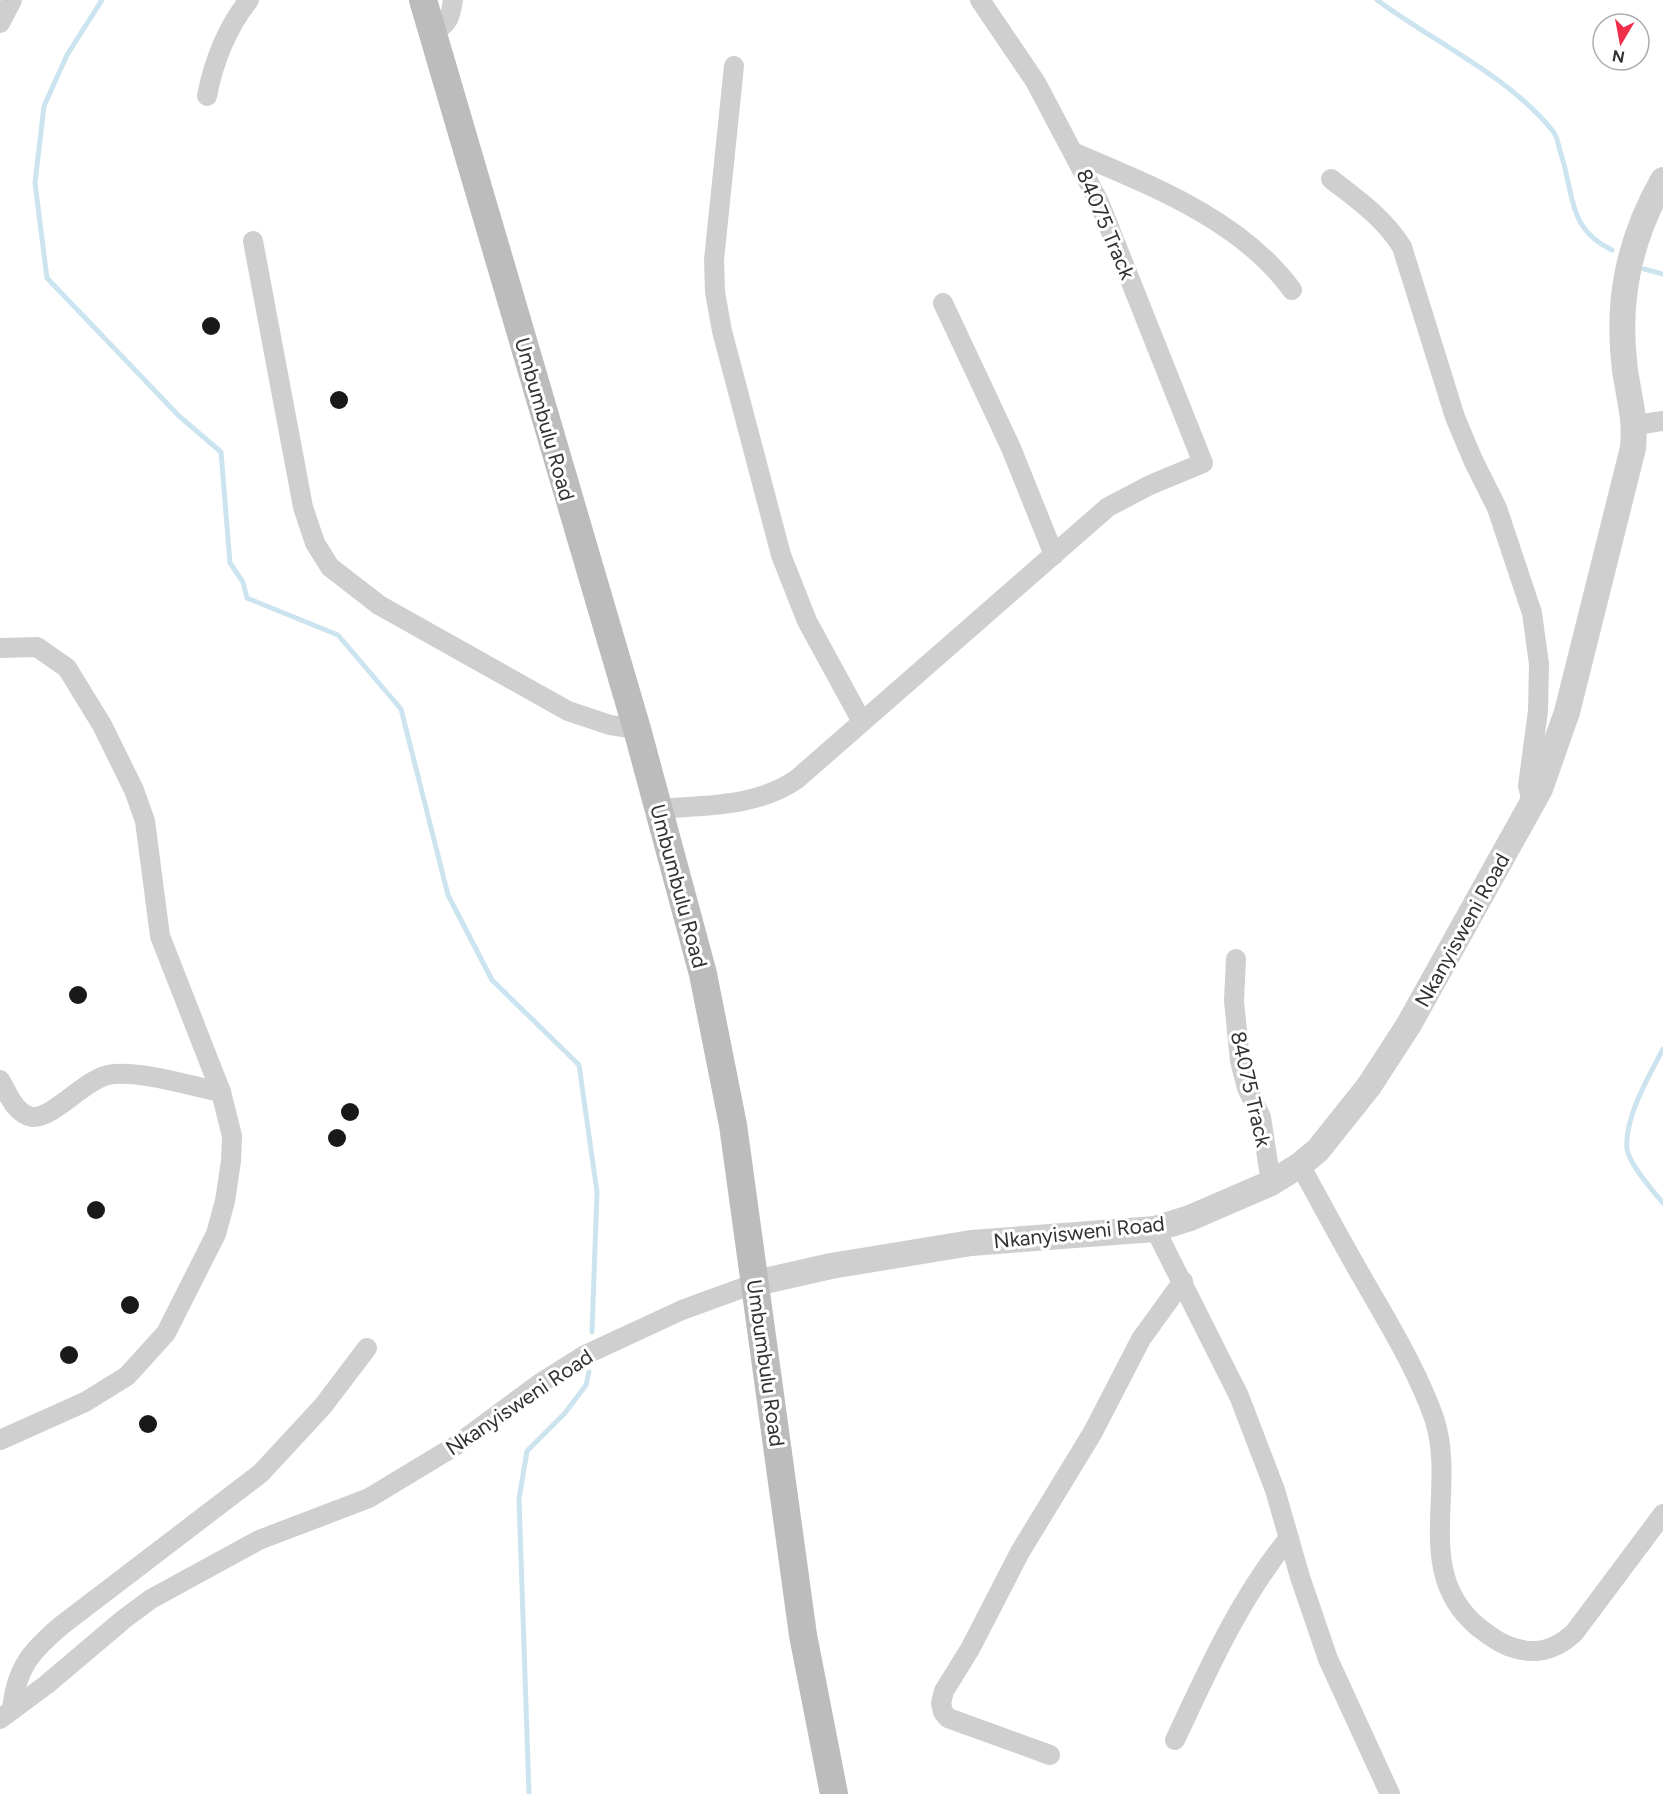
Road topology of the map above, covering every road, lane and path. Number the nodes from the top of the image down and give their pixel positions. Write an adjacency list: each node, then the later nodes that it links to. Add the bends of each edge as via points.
1 (12, 0): 6 (street)
2 (249, 0): 9 (street, via 217,56)
3 (423, 0): 7 (main road, Umbumbulu Road)
4 (453, 0): 7 (street, via 448,20)
5 (980, 0): 10 (street, 84075 Track, via 1035,81)
6 (0, 23)
7 (432, 31): 21 (main road, Umbumbulu Road)
8 (734, 66): 20 (street, via 714,260 720,321 781,555 807,621)
9 (207, 96)
10 (1075, 153): 14 (street, via 1169,196 1226,228 1267,261); 18 (street, 84075 Track, via 1099,202 1203,463 1128,495 1102,512)
11 (1331, 179): 22 (street, via 1376,214 1402,247 1455,417 1497,508 1514,556 1532,613 1539,664 1538,711 1528,786)
12 (1663, 180): 17 (street, Nkanyisweni Road, via 1632,246 1623,289 1625,371)
13 (253, 241): 21 (street, via 303,507 315,543 330,567 379,605 567,711)
14 (1292, 291)
15 (943, 303): 18 (street, via 1011,448)
16 (1663, 421): 17 (street)
17 (1635, 425): 22 (street, Nkanyisweni Road, via 1626,480 1566,711 1552,758)
18 (1054, 555): 20 (street)
19 (0, 648): 26 (street, via 37,646 68,668 121,763 145,820 160,936)
20 (862, 722): 23 (street, via 779,791 753,801)
21 (637, 729): 23 (main road, Umbumbulu Road)
22 (1532, 803): 27 (street, Nkanyisweni Road, via 1408,1026 1369,1086 1318,1150)
23 (659, 809): 31 (main road, Umbumbulu Road, via 703,974 733,1125)
24 (1236, 959): 28 (street, 84075 Track, via 1234,1001 1240,1061 1261,1117)
25 (0, 1080): 26 (street, via 15,1106 36,1117 94,1080 113,1074)
26 (221, 1092): 33 (street, via 232,1136 225,1201 216,1234 166,1333 127,1376 85,1402)
27 (1300, 1165): 28 (street, Nkanyisweni Road); 34 (street, via 1403,1346 1434,1420 1442,1484 1440,1562 1453,1599 1468,1618 1502,1644 1520,1650 1548,1650 1562,1644)
28 (1271, 1183): 29 (street, Nkanyisweni Road)
29 (1155, 1229): 30 (street); 31 (street, Nkanyisweni Road, via 971,1243)
30 (1183, 1281): 35 (street, via 1239,1396); 38 (street, via 1141,1339 1094,1432 1020,1552 944,1691 941,1703 948,1718)
31 (756, 1283): 36 (street, Nkanyisweni Road, via 682,1310 585,1355 538,1384 455,1446 369,1498 222,1558 124,1618); 39 (main road, Umbumbulu Road, via 803,1635)
32 (367, 1348): 36 (street, via 316,1415 261,1473 62,1625 35,1650 19,1674)
33 (0, 1440)
34 (1663, 1514)
35 (1289, 1538): 37 (street, via 1270,1561 1215,1654); 40 (street, via 1328,1659)
36 (6, 1714)
37 (1175, 1740)
38 (1050, 1755)
39 (834, 1794)
40 (1390, 1794)

